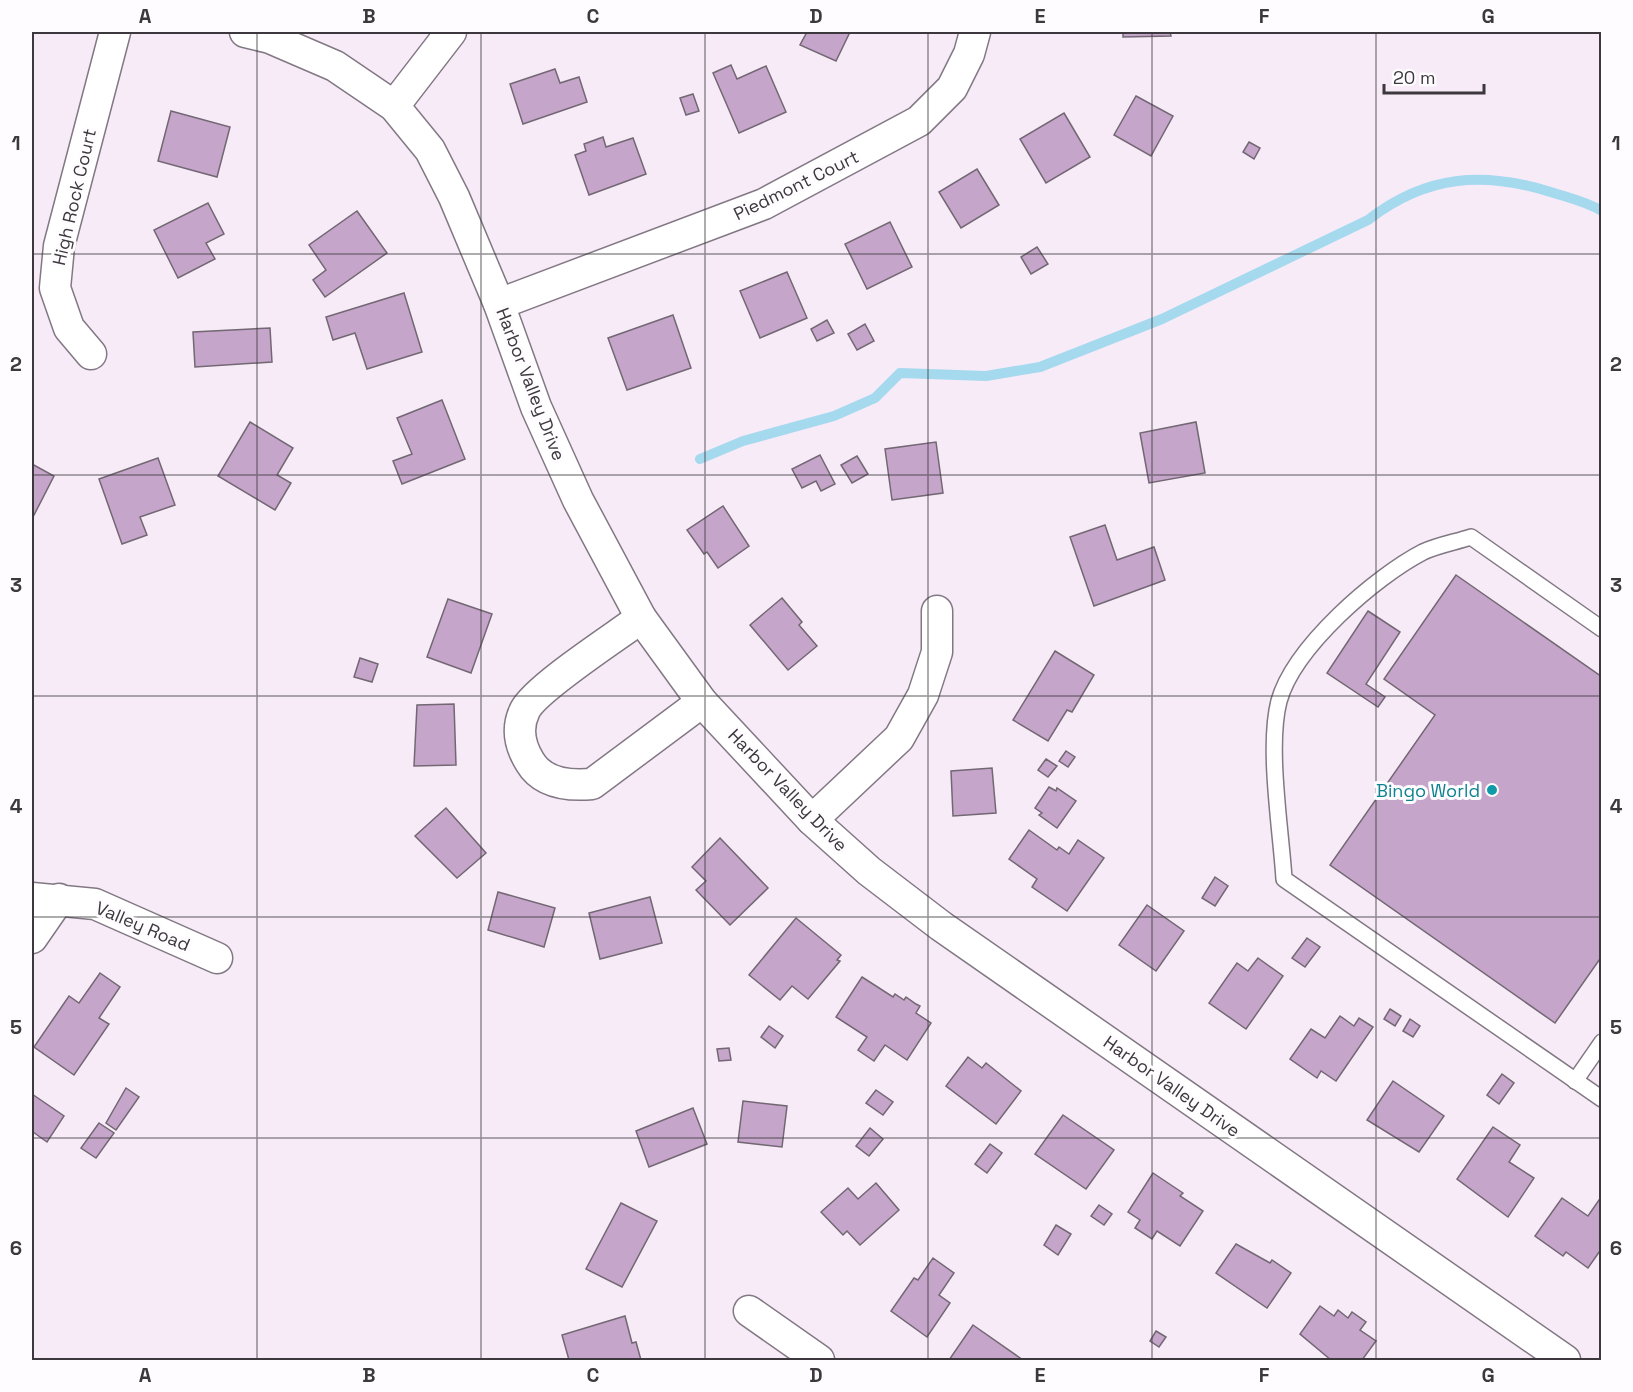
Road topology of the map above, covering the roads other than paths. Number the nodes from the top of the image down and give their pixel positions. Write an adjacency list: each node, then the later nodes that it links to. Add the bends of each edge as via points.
1 (115, 32): 7 (street, High Rock Court, via 59,246 55,288 69,328)
2 (245, 32): 5 (street, Harbor Valley Drive, via 270,38 335,66)
3 (451, 32): 5 (street)
4 (975, 32): 6 (street, Piedmont Court, via 952,88 919,122 764,204)
5 (394, 106): 6 (street, Harbor Valley Drive, via 430,150)
6 (499, 304): 9 (street, Harbor Valley Drive, via 536,407 578,500)
7 (91, 354)
8 (937, 611): 12 (street, via 937,652 924,695 899,738)
9 (641, 618): 11 (street, Harbor Valley Drive); 11 (street, via 539,693 525,709 520,726 521,748 532,767 552,781 572,786 592,784)
10 (1602, 629): 17 (lane, via 1472,537 1425,551 1370,586 1331,623 1296,668 1280,700 1274,737 1284,879)
11 (702, 702): 12 (street, Harbor Valley Drive)
12 (812, 820): 20 (street, Harbor Valley Drive, via 869,872 941,926)
13 (45, 898): 14 (street); 15 (street, Valley Road, via 94,904)
14 (32, 938)
15 (217, 958)
16 (1602, 1042): 17 (lane)
17 (1575, 1081): 18 (lane)
18 (1602, 1099)
19 (749, 1311): 21 (street)
20 (1561, 1359)
21 (819, 1360)

